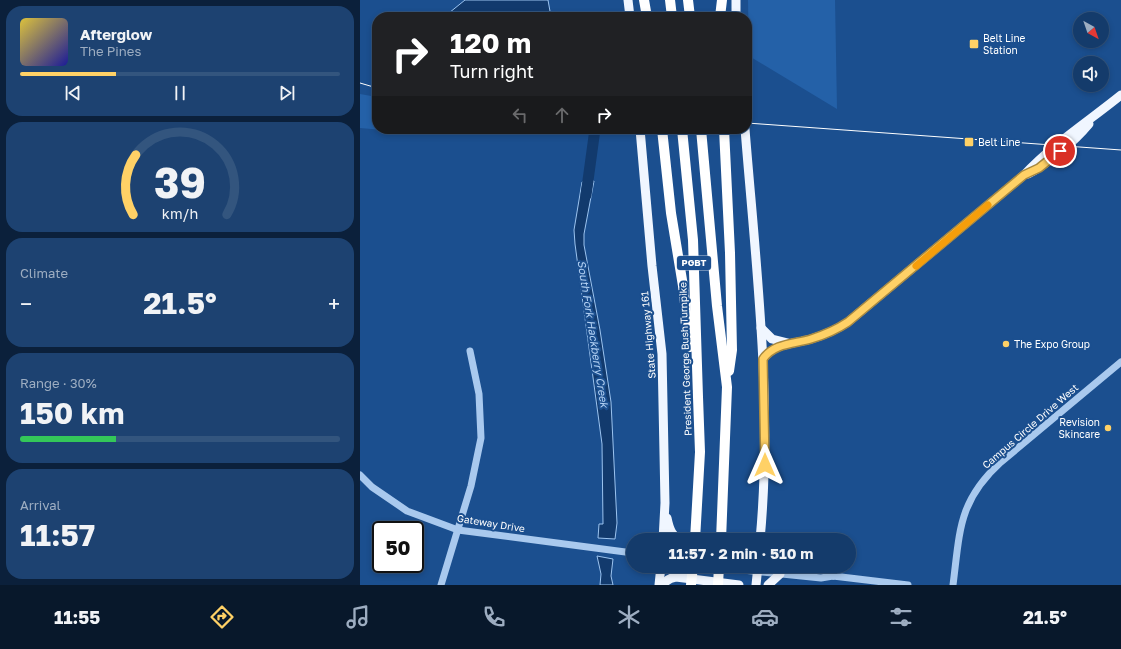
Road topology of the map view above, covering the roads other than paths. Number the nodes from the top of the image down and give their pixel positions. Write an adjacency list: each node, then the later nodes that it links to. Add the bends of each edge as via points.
1 (628, 0): 7 (main road)
2 (644, 0): 8 (highway)
3 (670, 0): 9 (highway)
4 (688, 0): 10 (highway)
5 (722, 0): 11 (highway)
6 (736, 0): 12 (main road)
7 (629, 12)
8 (646, 12)
9 (671, 12)
10 (689, 12)
11 (721, 12)
12 (736, 12)
13 (1121, 95): 21 (main road, via 1077,128 848,322 826,334)
14 (640, 134): 28 (main road, State Highway 161, via 662,354)
15 (663, 134): 26 (highway, via 693,378)
16 (682, 134): 26 (highway, President George Bush Turnpike / PGBT, via 693,240)
17 (701, 134): 25 (highway, PGBT)
18 (724, 134): 25 (highway, via 732,350)
19 (744, 134): 20 (main road)
20 (761, 328): 21 (main road, via 772,339); 23 (main road)
21 (788, 344): 23 (main road, via 774,349)
22 (470, 352): 29 (street, via 479,394 481,438)
23 (763, 359): 34 (main road, via 765,465)
24 (1121, 362): 53 (street, Campus Circle Drive West, via 1001,462 977,488 969,501 960,528)
25 (727, 387): 33 (highway, PGBT)
26 (698, 397): 32 (highway, President George Bush Turnpike / PGBT, via 700,452)
27 (360, 475): 29 (street, Gateway Drive, via 372,487 407,511)
28 (665, 503): 30 (main road, State Highway 161); 31 (main road, via 669,529)
29 (458, 530): 35 (street, Gateway Drive); 44 (street)
30 (663, 533)
31 (672, 533)
32 (696, 533)
33 (721, 533)
34 (760, 533)
35 (626, 552)
36 (660, 573): 45 (main road)
37 (692, 573): 47 (highway, bridge)
38 (719, 573): 48 (highway, bridge)
39 (758, 573): 50 (main road)
40 (776, 573): 42 (street)
41 (828, 573): 43 (street)
42 (780, 574): 43 (street, via 821,578); 51 (main road)
43 (833, 576): 52 (street)
44 (441, 585)
45 (658, 585)
46 (663, 585): 49 (main road, via 670,578 676,577)
47 (691, 585)
48 (718, 585)
49 (739, 585)
50 (756, 585)
51 (768, 585)
52 (908, 585)
53 (953, 585)

